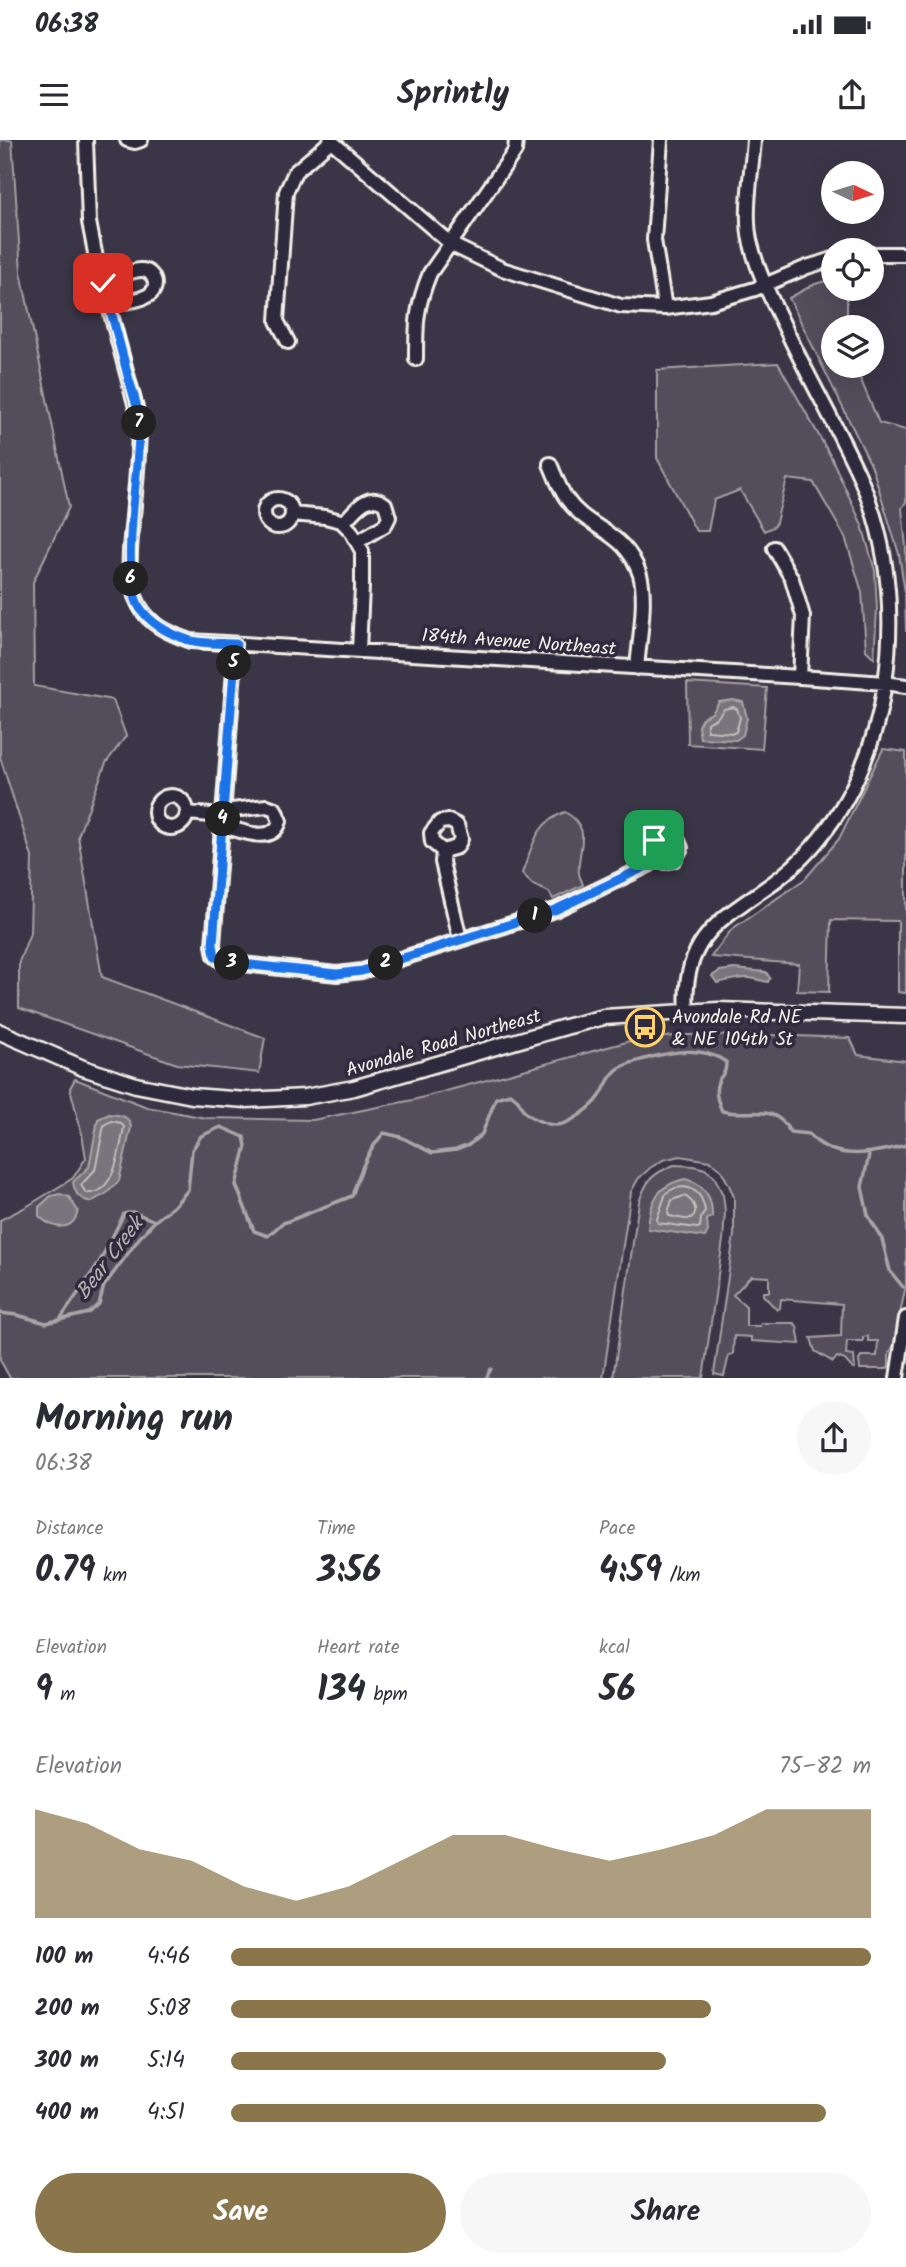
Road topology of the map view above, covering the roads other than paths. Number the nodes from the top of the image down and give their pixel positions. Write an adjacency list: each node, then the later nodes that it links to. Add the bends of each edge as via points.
1 (86, 140): 12 (street, via 89,222)
2 (127, 140): 3 (street)
3 (141, 140)
4 (330, 140): 8 (street); 16 (street, via 295,172 286,192 277,321)
5 (516, 140): 8 (street, via 515,151)
6 (661, 140): 15 (street, via 654,240)
7 (754, 140): 13 (street, via 750,238)
8 (452, 244): 15 (street, via 502,269 564,289 621,306); 17 (street, via 430,273 422,293 416,313)
9 (884, 254): 10 (street)
10 (906, 254)
11 (821, 263): 13 (street)
12 (103, 283): 14 (street); 14 (street, via 141,270 155,281 148,296)
13 (765, 285): 15 (street, via 711,302); 27 (street, via 859,475 875,521 889,589)
14 (108, 304): 23 (street, 184th Avenue Northeast, via 139,419 130,550 134,594 140,608 171,634 191,641)
15 (664, 308)
16 (288, 342)
17 (416, 359)
18 (550, 464): 25 (street, via 566,499 619,540 640,577)
19 (292, 514): 20 (street)
20 (343, 523): 21 (street); 21 (street, via 365,501 378,499 386,504 389,517 385,525)
21 (357, 542): 24 (street, via 362,551)
22 (774, 548): 26 (street, via 792,579 803,616)
23 (236, 644): 24 (street, 184th Avenue Northeast); 30 (street)
24 (359, 650): 25 (street, 184th Avenue Northeast)
25 (638, 668): 26 (street, 184th Avenue Northeast)
26 (800, 677): 27 (street, 184th Avenue Northeast)
27 (885, 683): 28 (street, 184th Avenue Northeast); 34 (street, via 876,731 843,806 803,858 711,930 689,970)
28 (906, 686)
29 (187, 813): 30 (street)
30 (223, 817): 33 (street, via 213,944 215,956 223,962 337,974 362,971)
31 (443, 851): 33 (street)
32 (657, 858): 33 (street, via 555,910)
33 (460, 939)
34 (687, 1012): 35 (main road, Avondale Road Northeast); 36 (main road, Avondale Road Northeast, via 604,1017 354,1088 271,1099 221,1099 136,1085)
35 (906, 1016)
36 (0, 1032)
37 (906, 1318): 38 (street)
38 (897, 1378)

